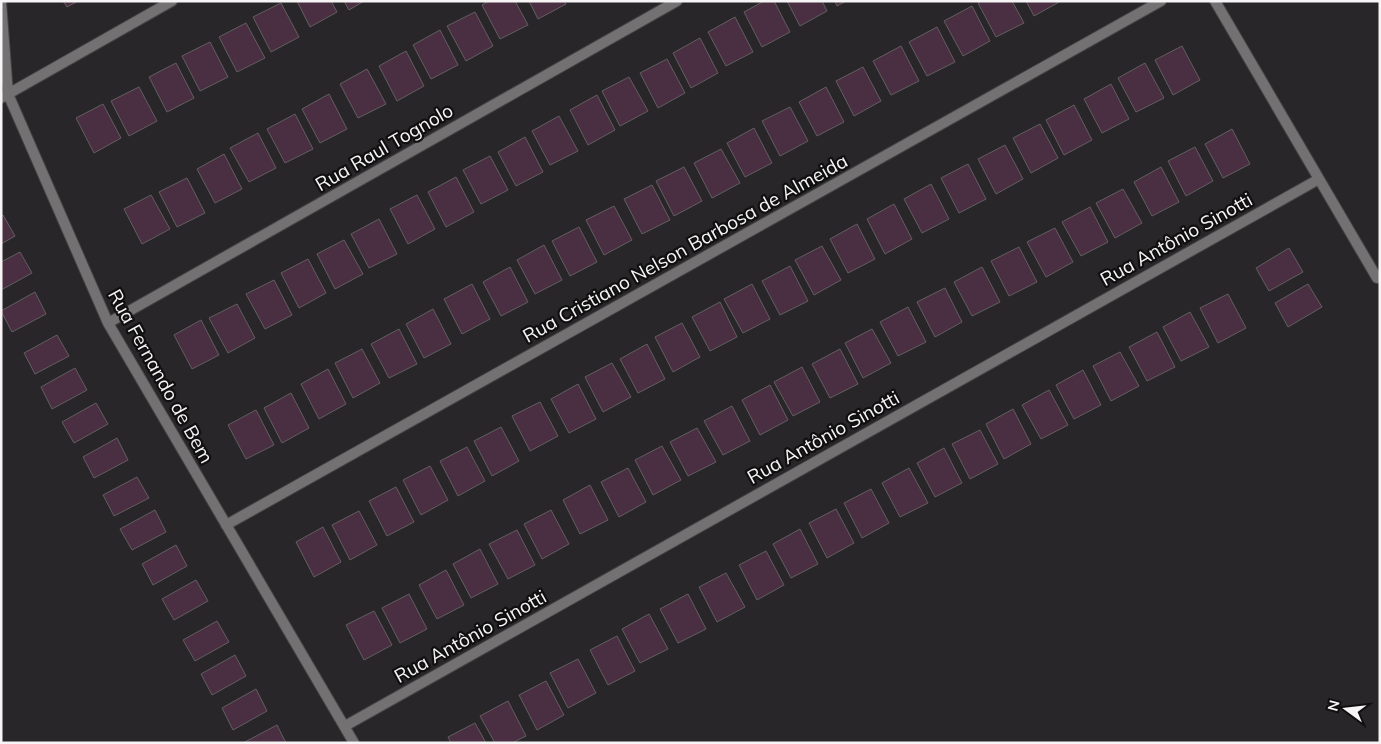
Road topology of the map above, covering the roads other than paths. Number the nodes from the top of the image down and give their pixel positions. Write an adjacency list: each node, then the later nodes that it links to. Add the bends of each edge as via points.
1 (172, 1): 6 (street)
2 (677, 1): 9 (street, Rua Raul Tognolo)
3 (1161, 1): 10 (street, Rua Cristiano Nelson Barbosa de Almeida)
4 (1216, 1): 7 (street)
5 (1, 2): 6 (street, Rua Fernando de Bem)
6 (5, 96): 9 (street, Rua Fernando de Bem)
7 (1319, 178): 8 (street); 11 (street, Rua Antônio Sinotti)
8 (1377, 278)
9 (108, 323): 10 (street, Rua Fernando de Bem)
10 (226, 525): 11 (street, Rua Fernando de Bem)
11 (345, 726): 12 (street, Rua Fernando de Bem)
12 (354, 743)

